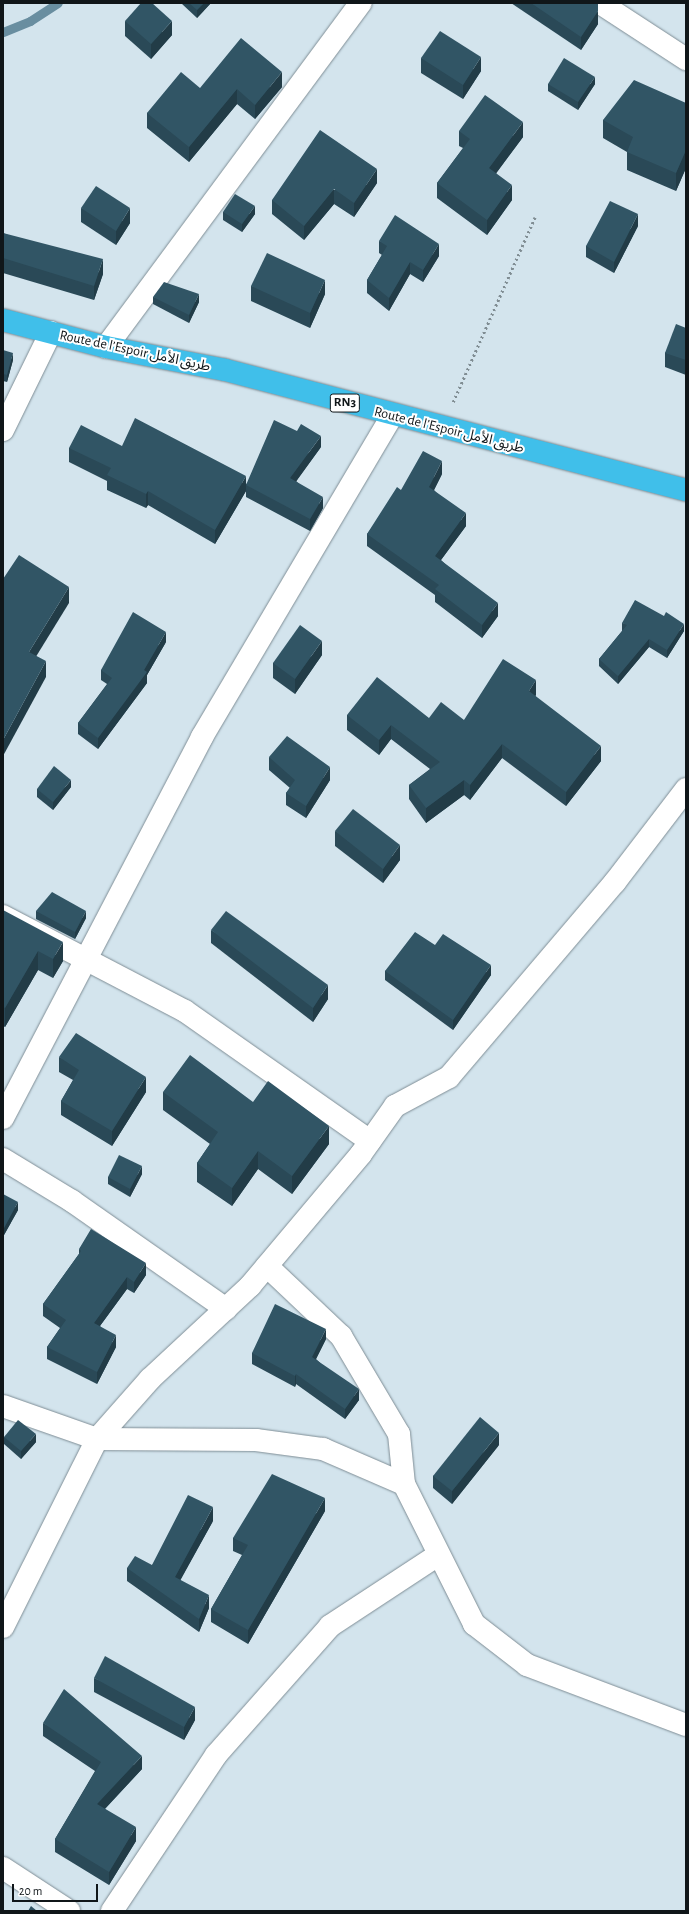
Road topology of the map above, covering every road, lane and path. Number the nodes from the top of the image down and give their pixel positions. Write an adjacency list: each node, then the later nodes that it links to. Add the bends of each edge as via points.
1 (360, 3): 7 (street)
2 (600, 3): 3 (street)
3 (686, 59)
4 (535, 217): 9 (path)
5 (3, 320): 6 (highway, Route de l’Espoir طريق الأمل / RN3)
6 (51, 332): 7 (highway, Route de l’Espoir طريق الأمل / RN3); 10 (street)
7 (106, 347): 8 (highway, Route de l’Espoir طريق الأمل / RN3, via 225,370)
8 (392, 416): 9 (highway, Route de l’Espoir طريق الأمل / RN3); 14 (street, via 202,738)
9 (441, 428): 11 (highway, Route de l’Espoir طريق الأمل / RN3)
10 (3, 430)
11 (686, 490)
12 (686, 789): 16 (street, via 614,882 448,1077 395,1106)
13 (3, 916): 14 (street)
14 (86, 962): 15 (street); 16 (street, via 185,1011)
15 (3, 1118)
16 (370, 1141): 18 (street)
17 (3, 1159): 19 (street, via 72,1201)
18 (267, 1266): 19 (street); 22 (street, via 341,1336 399,1434)
19 (226, 1309): 21 (street, via 150,1380)
20 (3, 1406): 21 (street)
21 (96, 1439): 22 (street, via 256,1440 323,1449); 24 (street)
22 (404, 1484): 23 (street)
23 (438, 1555): 25 (street, via 474,1624 527,1665); 28 (street, via 330,1626 216,1755)
24 (3, 1627)
25 (686, 1724)
26 (3, 1868): 27 (street)
27 (70, 1911)
28 (112, 1911)

